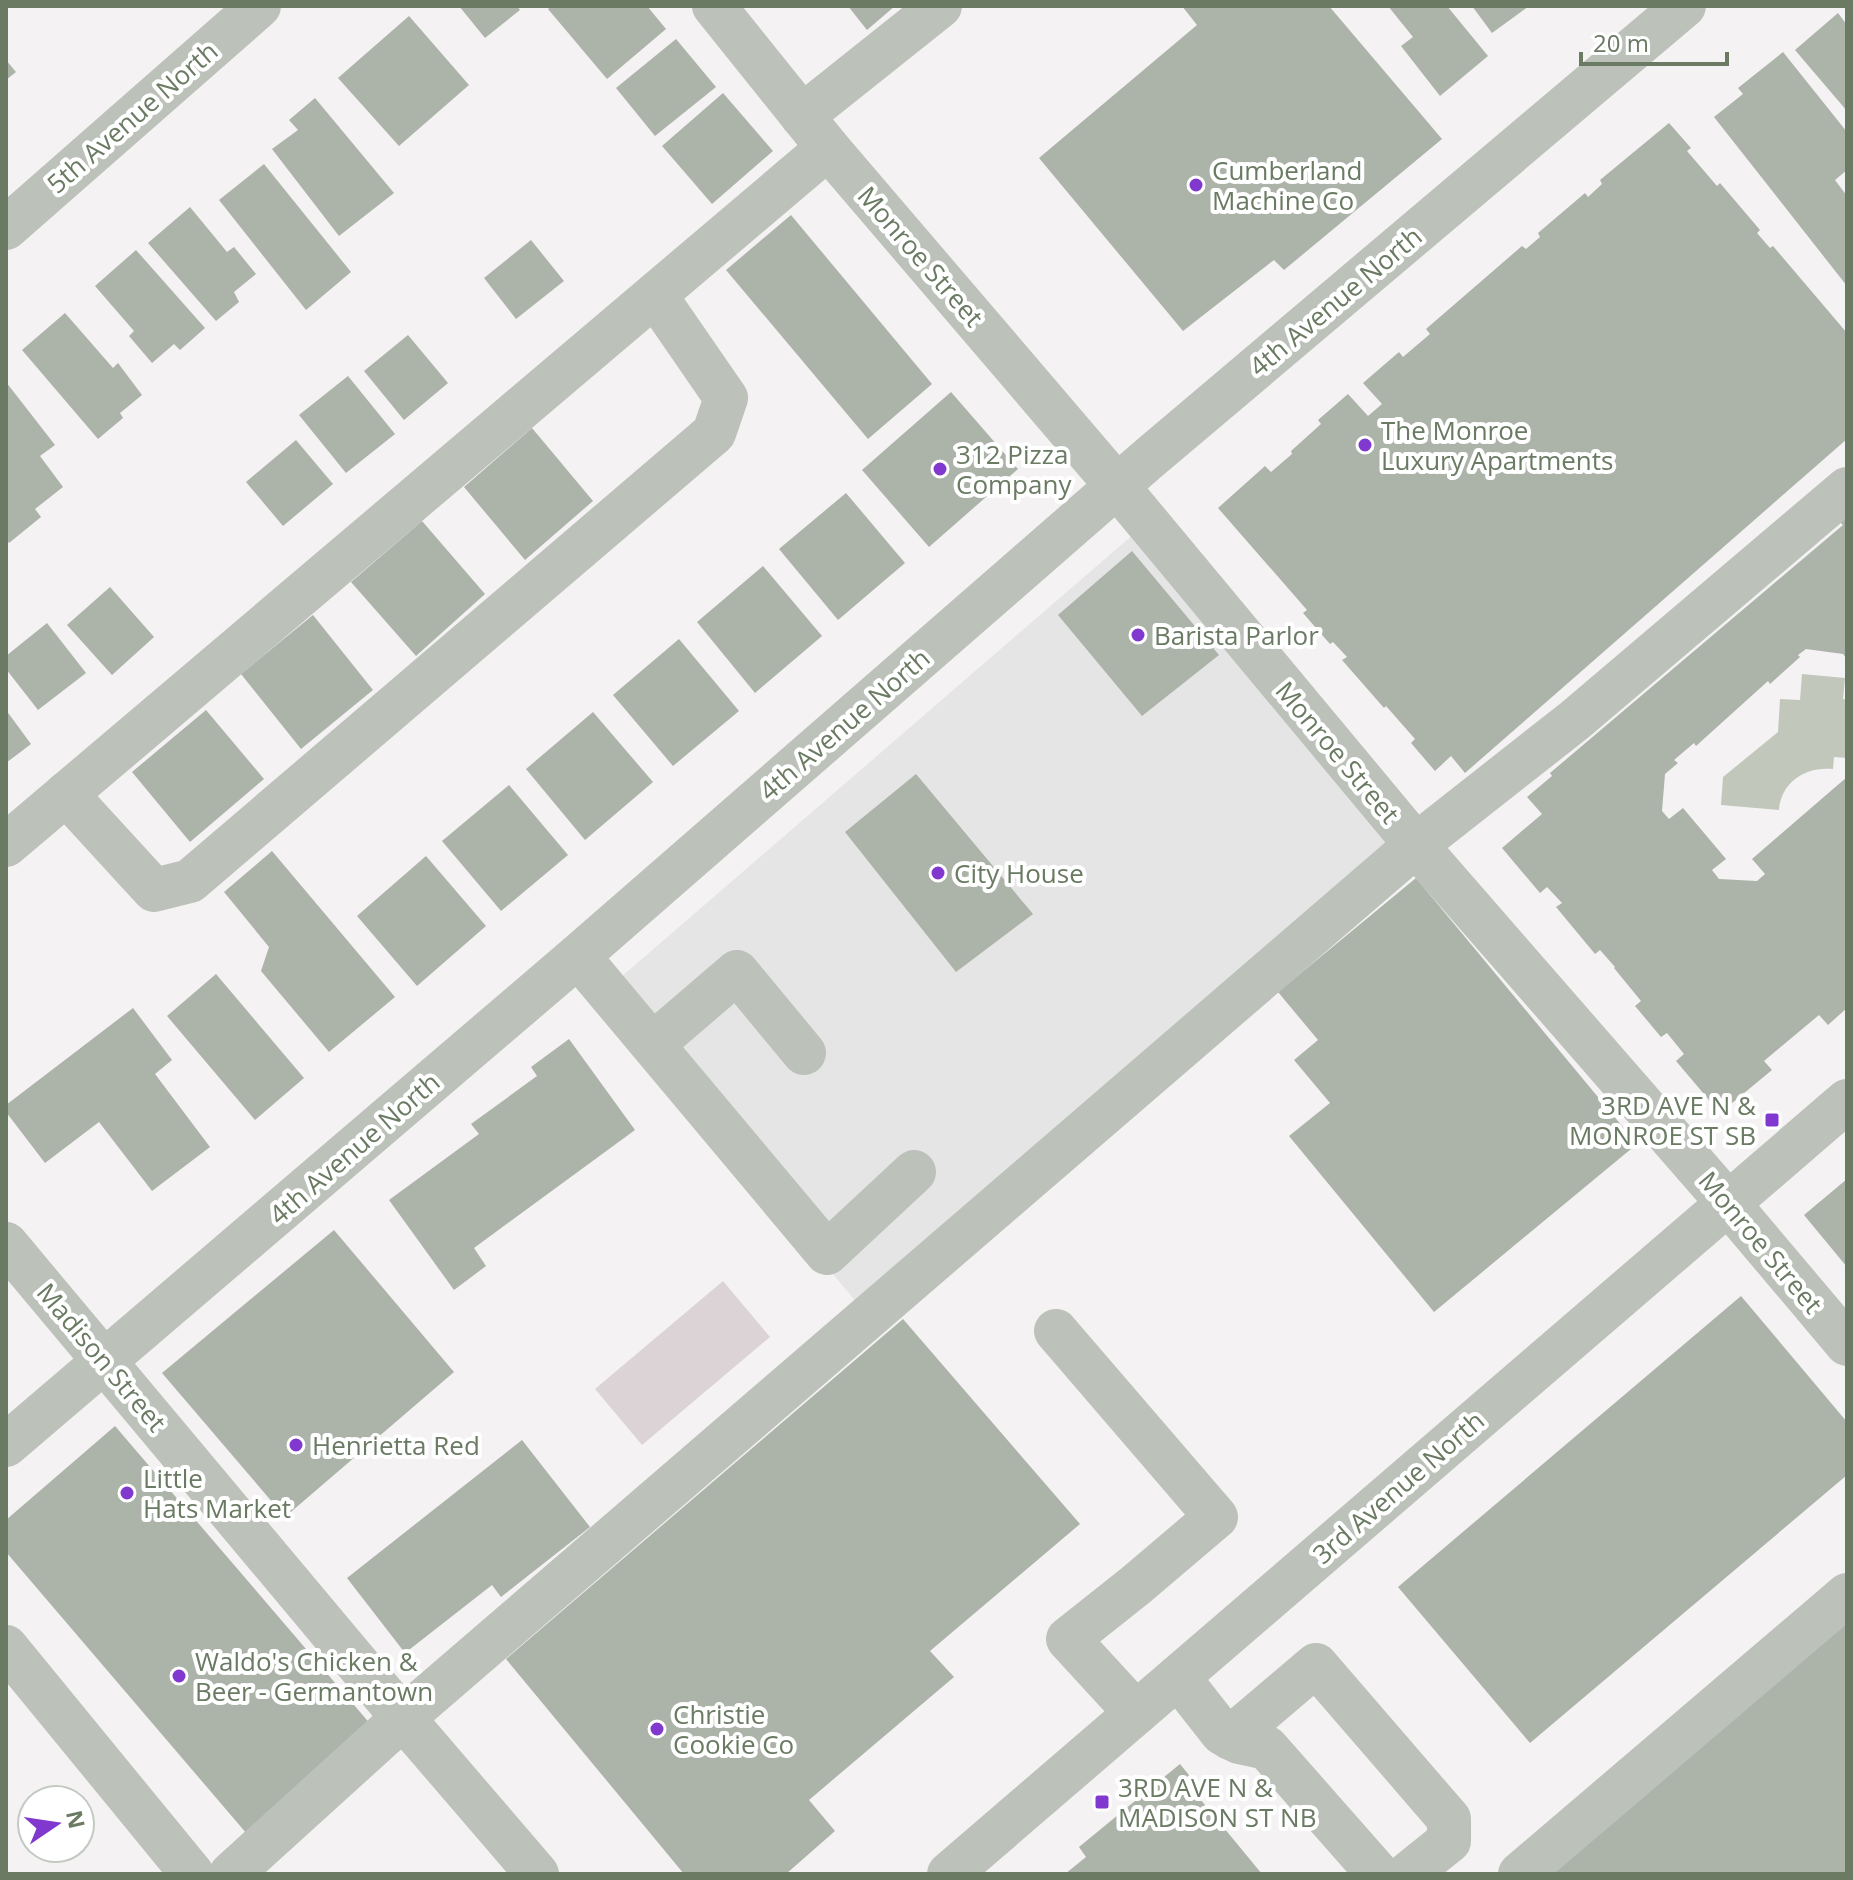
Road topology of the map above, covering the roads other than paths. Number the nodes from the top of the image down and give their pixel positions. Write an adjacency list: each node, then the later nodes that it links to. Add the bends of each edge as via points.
1 (259, 6): 6 (street, 5th Avenue North)
2 (714, 6): 5 (street, Monroe Street)
3 (940, 6): 5 (street)
4 (1684, 6): 8 (street, 4th Avenue North)
5 (815, 132): 7 (street); 8 (street, Monroe Street)
6 (6, 228)
7 (655, 295): 10 (street); 10 (street, via 726,398 714,433 190,881 154,890)
8 (1117, 486): 12 (street, Monroe Street); 13 (street, 4th Avenue North)
9 (1847, 489): 12 (street, via 1575,720)
10 (66, 794): 11 (street)
11 (6, 845)
12 (1416, 845): 18 (street, Monroe Street); 28 (street)
13 (578, 956): 14 (street); 22 (street, 4th Avenue North)
14 (653, 1044): 15 (street, via 737,972); 17 (street, via 827,1253)
15 (804, 1053)
16 (1847, 1101): 18 (street, 3rd Avenue North)
17 (914, 1172)
18 (1728, 1203): 21 (street, Monroe Street); 26 (street, 3rd Avenue North)
19 (6, 1244): 22 (street, Madison Street)
20 (1056, 1331): 27 (street, via 1216,1517 1068,1639)
21 (1847, 1344)
22 (104, 1360): 23 (street, 4th Avenue North); 28 (street, Madison Street)
23 (6, 1445)
24 (1847, 1595): 36 (street)
25 (6, 1647): 30 (street)
26 (1178, 1677): 27 (street, 3rd Avenue North); 29 (street)
27 (1136, 1713): 33 (street, 3rd Avenue North)
28 (403, 1718): 31 (street); 32 (street, Madison Street)
29 (1230, 1738): 34 (street, via 1267,1748); 35 (street, via 1316,1665 1449,1819 1449,1841)
30 (192, 1874)
31 (231, 1874)
32 (537, 1874)
33 (949, 1874)
34 (1378, 1874)
35 (1408, 1874)
36 (1520, 1874)

